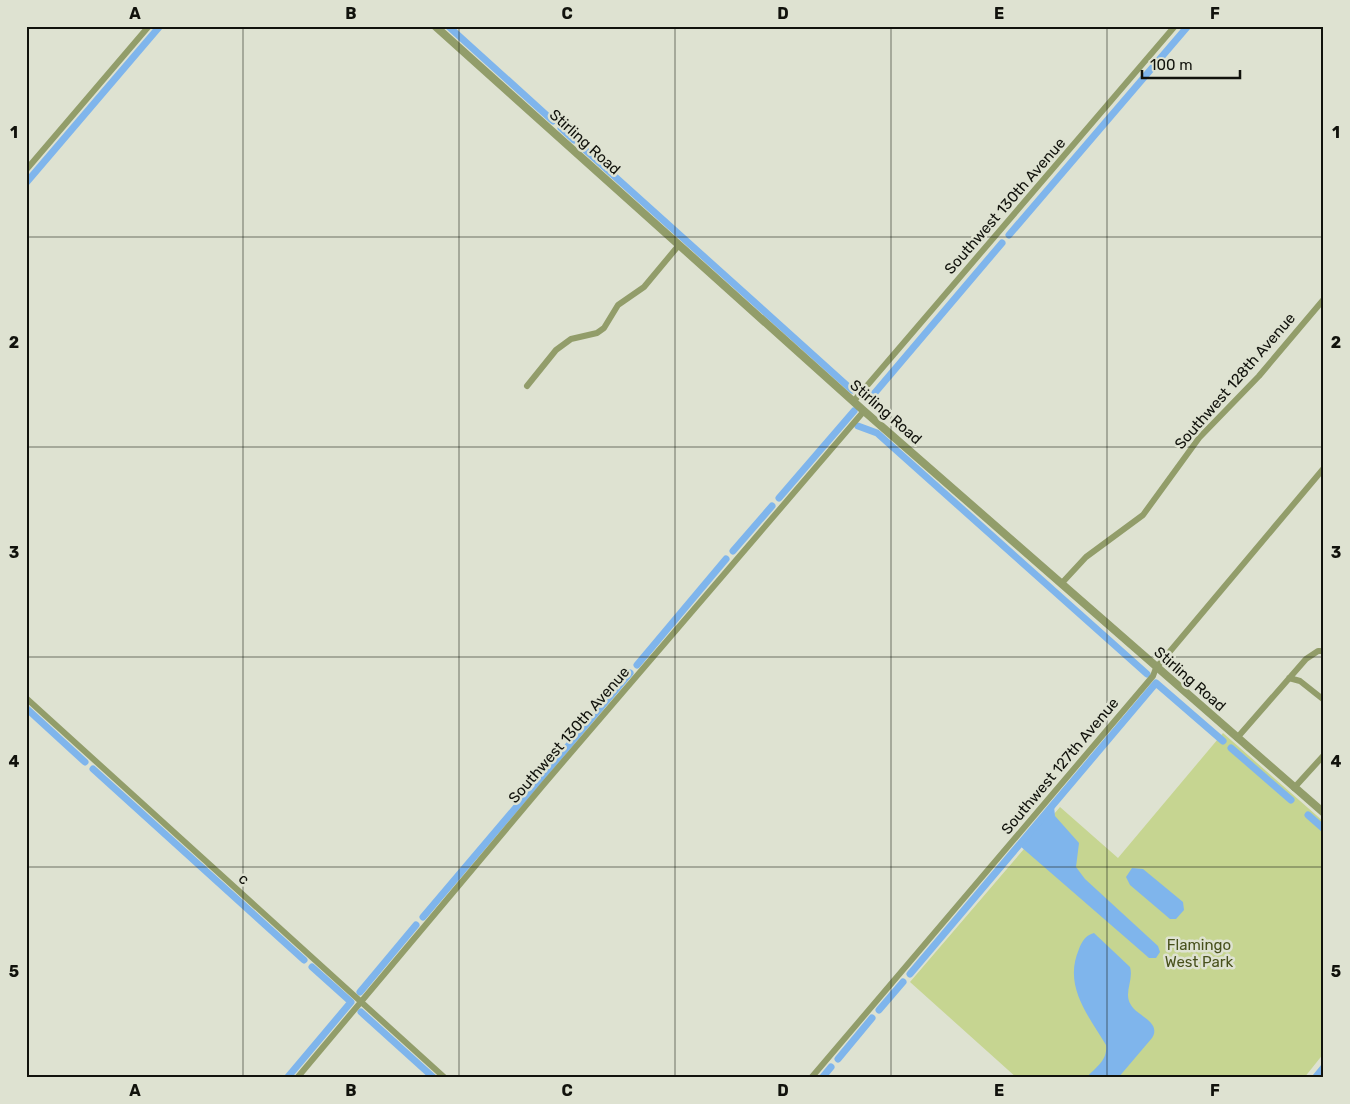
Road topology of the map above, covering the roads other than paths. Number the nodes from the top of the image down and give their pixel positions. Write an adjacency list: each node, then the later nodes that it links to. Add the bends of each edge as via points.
1 (149, 26): 4 (street)
2 (435, 26): 5 (street, Stirling Road)
3 (1175, 26): 8 (street, Southwest 130th Avenue)
4 (26, 170)
5 (679, 245): 7 (street, via 644,287 618,305 604,328 597,333 570,339 556,350); 8 (street, Stirling Road)
6 (1324, 299): 11 (street, Southwest 128th Avenue, via 1259,376 1198,438 1143,515 1086,558)
7 (527, 386)
8 (853, 402): 9 (street, Stirling Road)
9 (864, 411): 11 (street, Stirling Road); 21 (street, Southwest 130th Avenue)
10 (1324, 468): 13 (street, Southwest 127th Avenue)
11 (1061, 584): 13 (street, Stirling Road)
12 (1324, 651): 14 (street, via 1306,659)
13 (1156, 668): 17 (street, Stirling Road); 24 (street, Southwest 127th Avenue, via 1153,676)
14 (1289, 678): 16 (street); 17 (street)
15 (26, 698): 21 (street, c)
16 (1324, 700)
17 (1237, 738): 19 (street, Stirling Road)
18 (1324, 755): 19 (street)
19 (1294, 788): 20 (street, Stirling Road)
20 (1324, 813)
21 (361, 1002): 22 (street, Southwest 130th Avenue); 23 (street, c)
22 (297, 1078)
23 (445, 1078)
24 (811, 1078)

